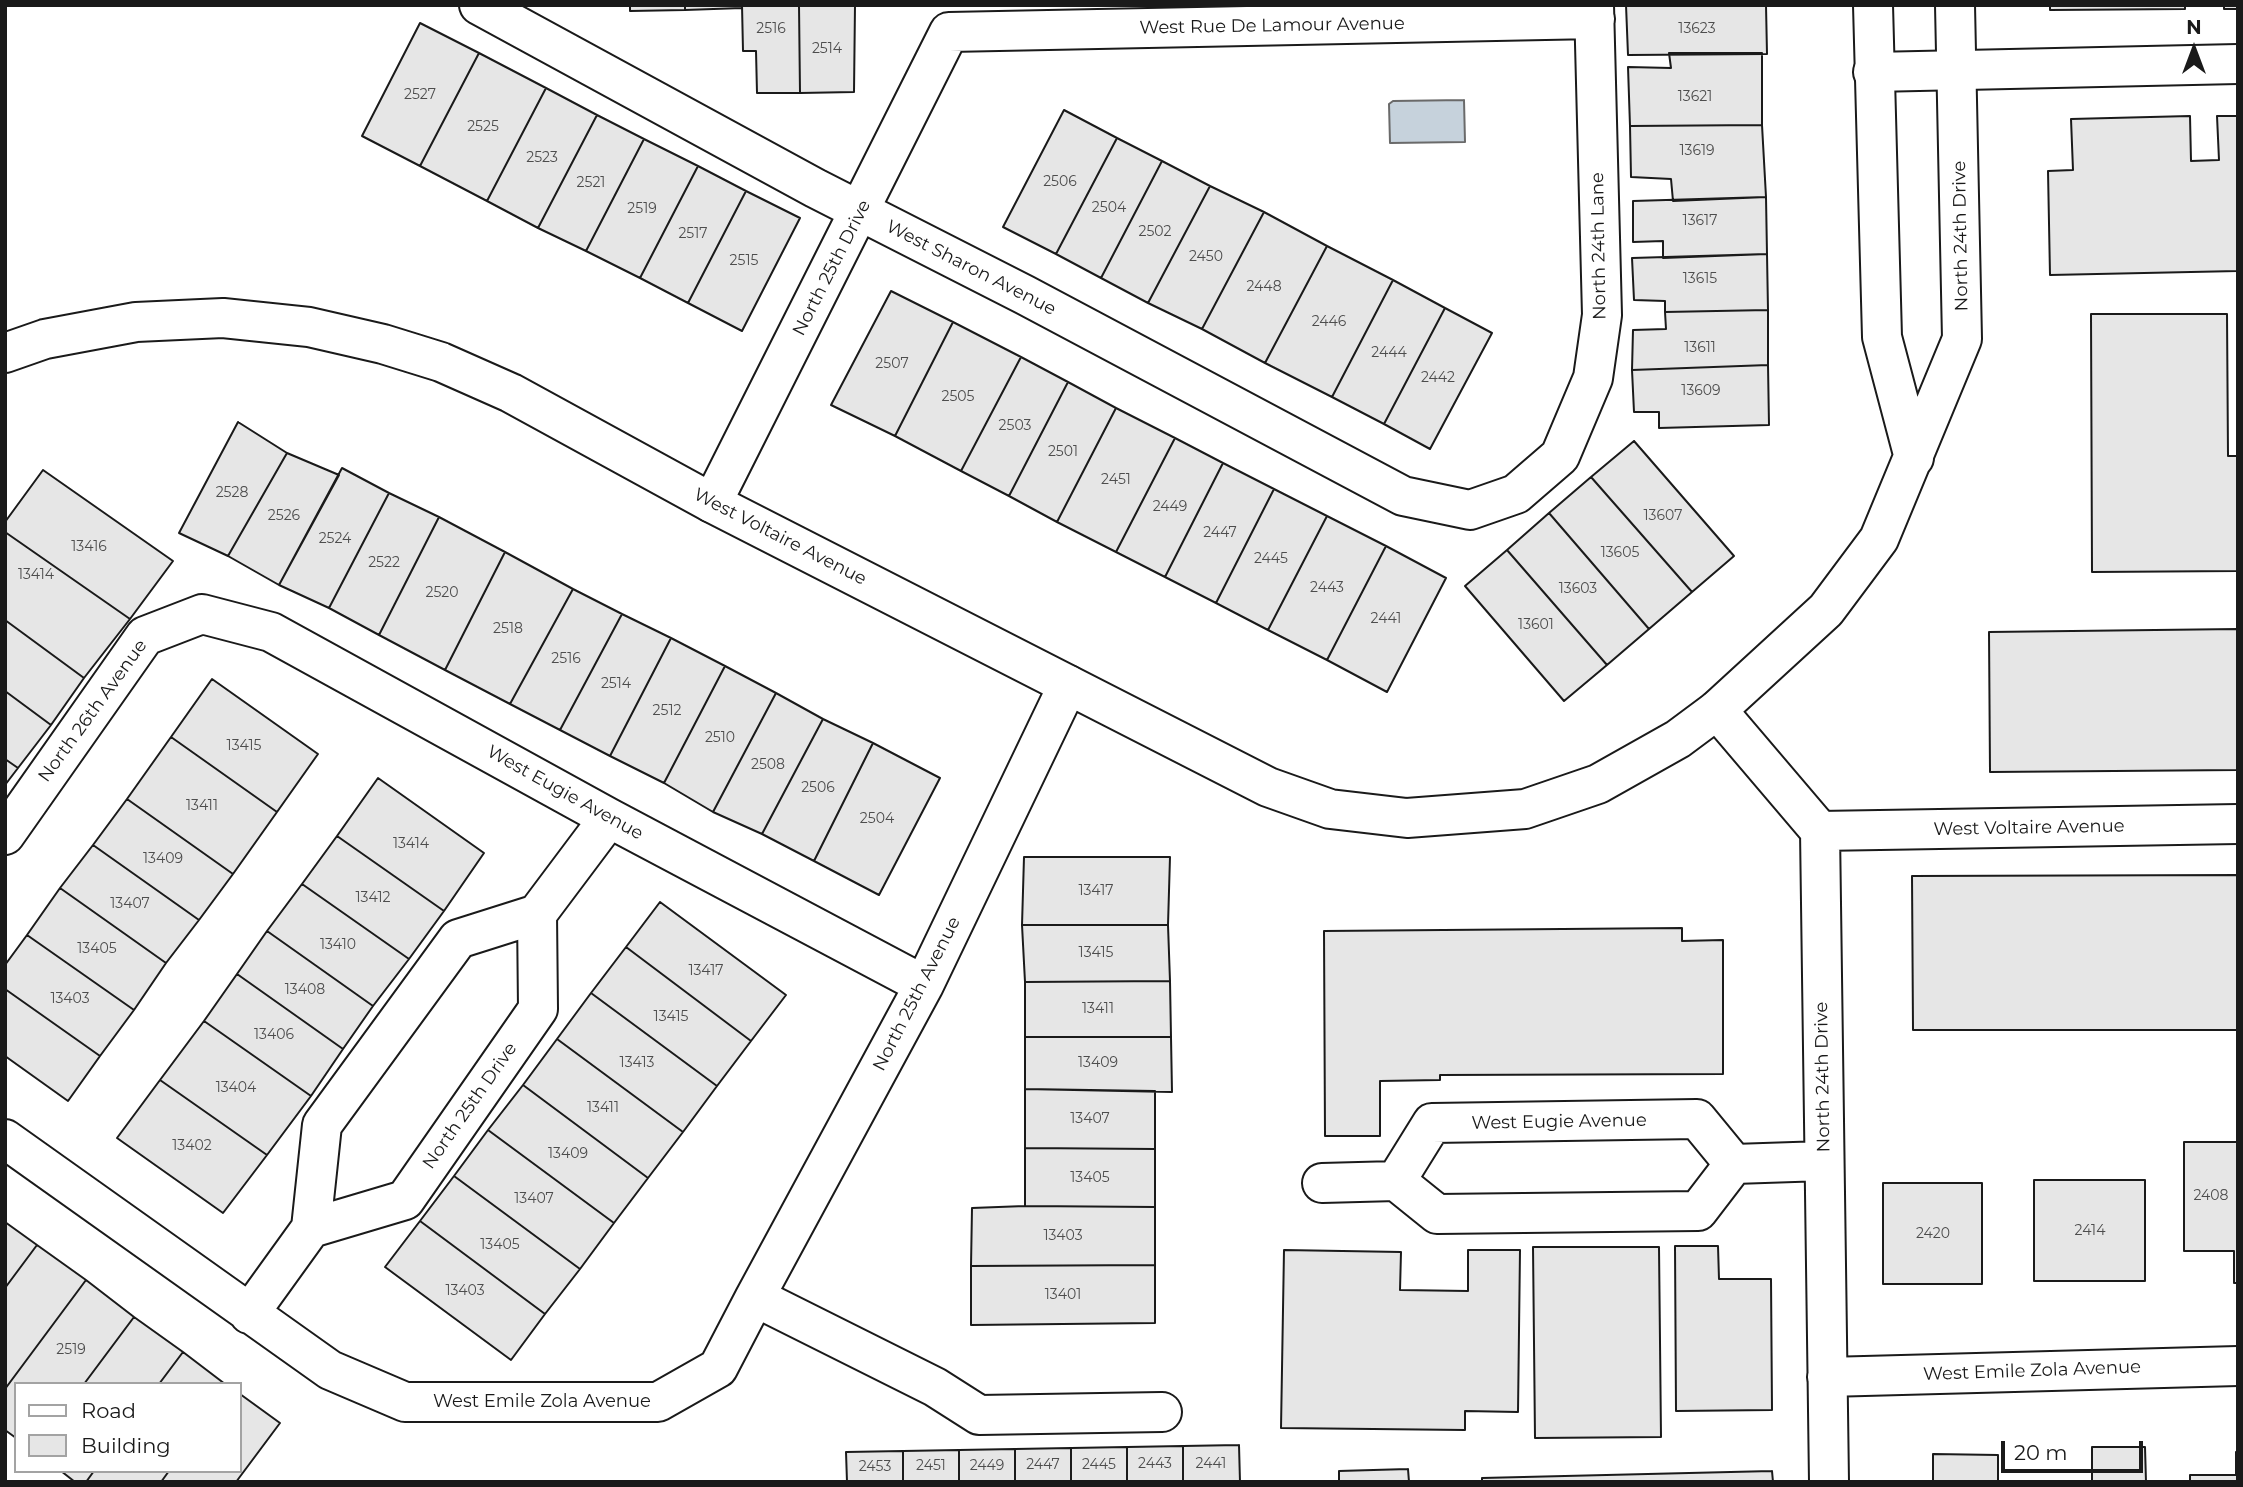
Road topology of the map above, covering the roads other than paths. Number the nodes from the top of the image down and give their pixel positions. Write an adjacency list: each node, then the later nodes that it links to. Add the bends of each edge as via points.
1 (479, 5): 9 (street, West Sharon Avenue)
2 (1872, 5): 8 (street)
3 (1955, 5): 7 (street, North 24th Drive)
4 (1594, 12): 5 (street, West Rue De Lamour Avenue); 13 (street, North 24th Lane, via 1602,315 1593,378 1560,457 1516,494)
5 (949, 32): 9 (street, North 25th Drive)
6 (2238, 64): 7 (street)
7 (1957, 70): 8 (street); 11 (street, North 24th Drive, via 1962,339)
8 (1873, 72): 11 (street, via 1882,337)
9 (860, 211): 12 (street, North 25th Drive); 13 (street, West Sharon Avenue, via 1403,496)
10 (5, 353): 12 (street, West Voltaire Avenue, via 45,339 136,322 223,318 309,327 441,362 511,393)
11 (1914, 458): 16 (street, North 24th Drive, via 1879,539 1826,610)
12 (712, 503): 15 (street, West Voltaire Avenue)
13 (1470, 510)
14 (202, 614): 17 (street, West Eugie Avenue, via 271,632); 21 (street, North 26th Avenue, via 145,636)
15 (1068, 685): 18 (street, West Voltaire Avenue, via 1268,787 1330,808); 23 (street, North 25th Avenue)
16 (1717, 710): 18 (street, North 24th Drive, via 1678,739 1598,784 1525,809); 20 (street)
17 (609, 818): 22 (street); 23 (street, West Eugie Avenue)
18 (1407, 818)
19 (2238, 824): 20 (street, West Voltaire Avenue)
20 (1820, 831): 25 (street, North 24th Drive)
21 (5, 835)
22 (537, 914): 29 (street, via 458,939 322,1125); 29 (street, North 25th Drive, via 538,1009 405,1200)
23 (924, 985): 30 (street, North 25th Avenue)
24 (5, 1139): 31 (street, West Emile Zola Avenue)
25 (1824, 1161): 26 (street); 33 (street, North 24th Drive)
26 (1734, 1164): 27 (street, via 1698,1211 1437,1214); 27 (street, West Eugie Avenue, via 1697,1119 1432,1124)
27 (1396, 1181): 28 (street)
28 (1322, 1183)
29 (311, 1228): 31 (street)
30 (755, 1297): 31 (street, West Emile Zola Avenue, via 718,1368 658,1402 405,1402 330,1370); 34 (street, via 935,1387 979,1415)
31 (249, 1314)
32 (2238, 1366): 33 (street, West Emile Zola Avenue)
33 (1827, 1377): 35 (street, North 24th Drive)
34 (1162, 1412)
35 (1829, 1482)

